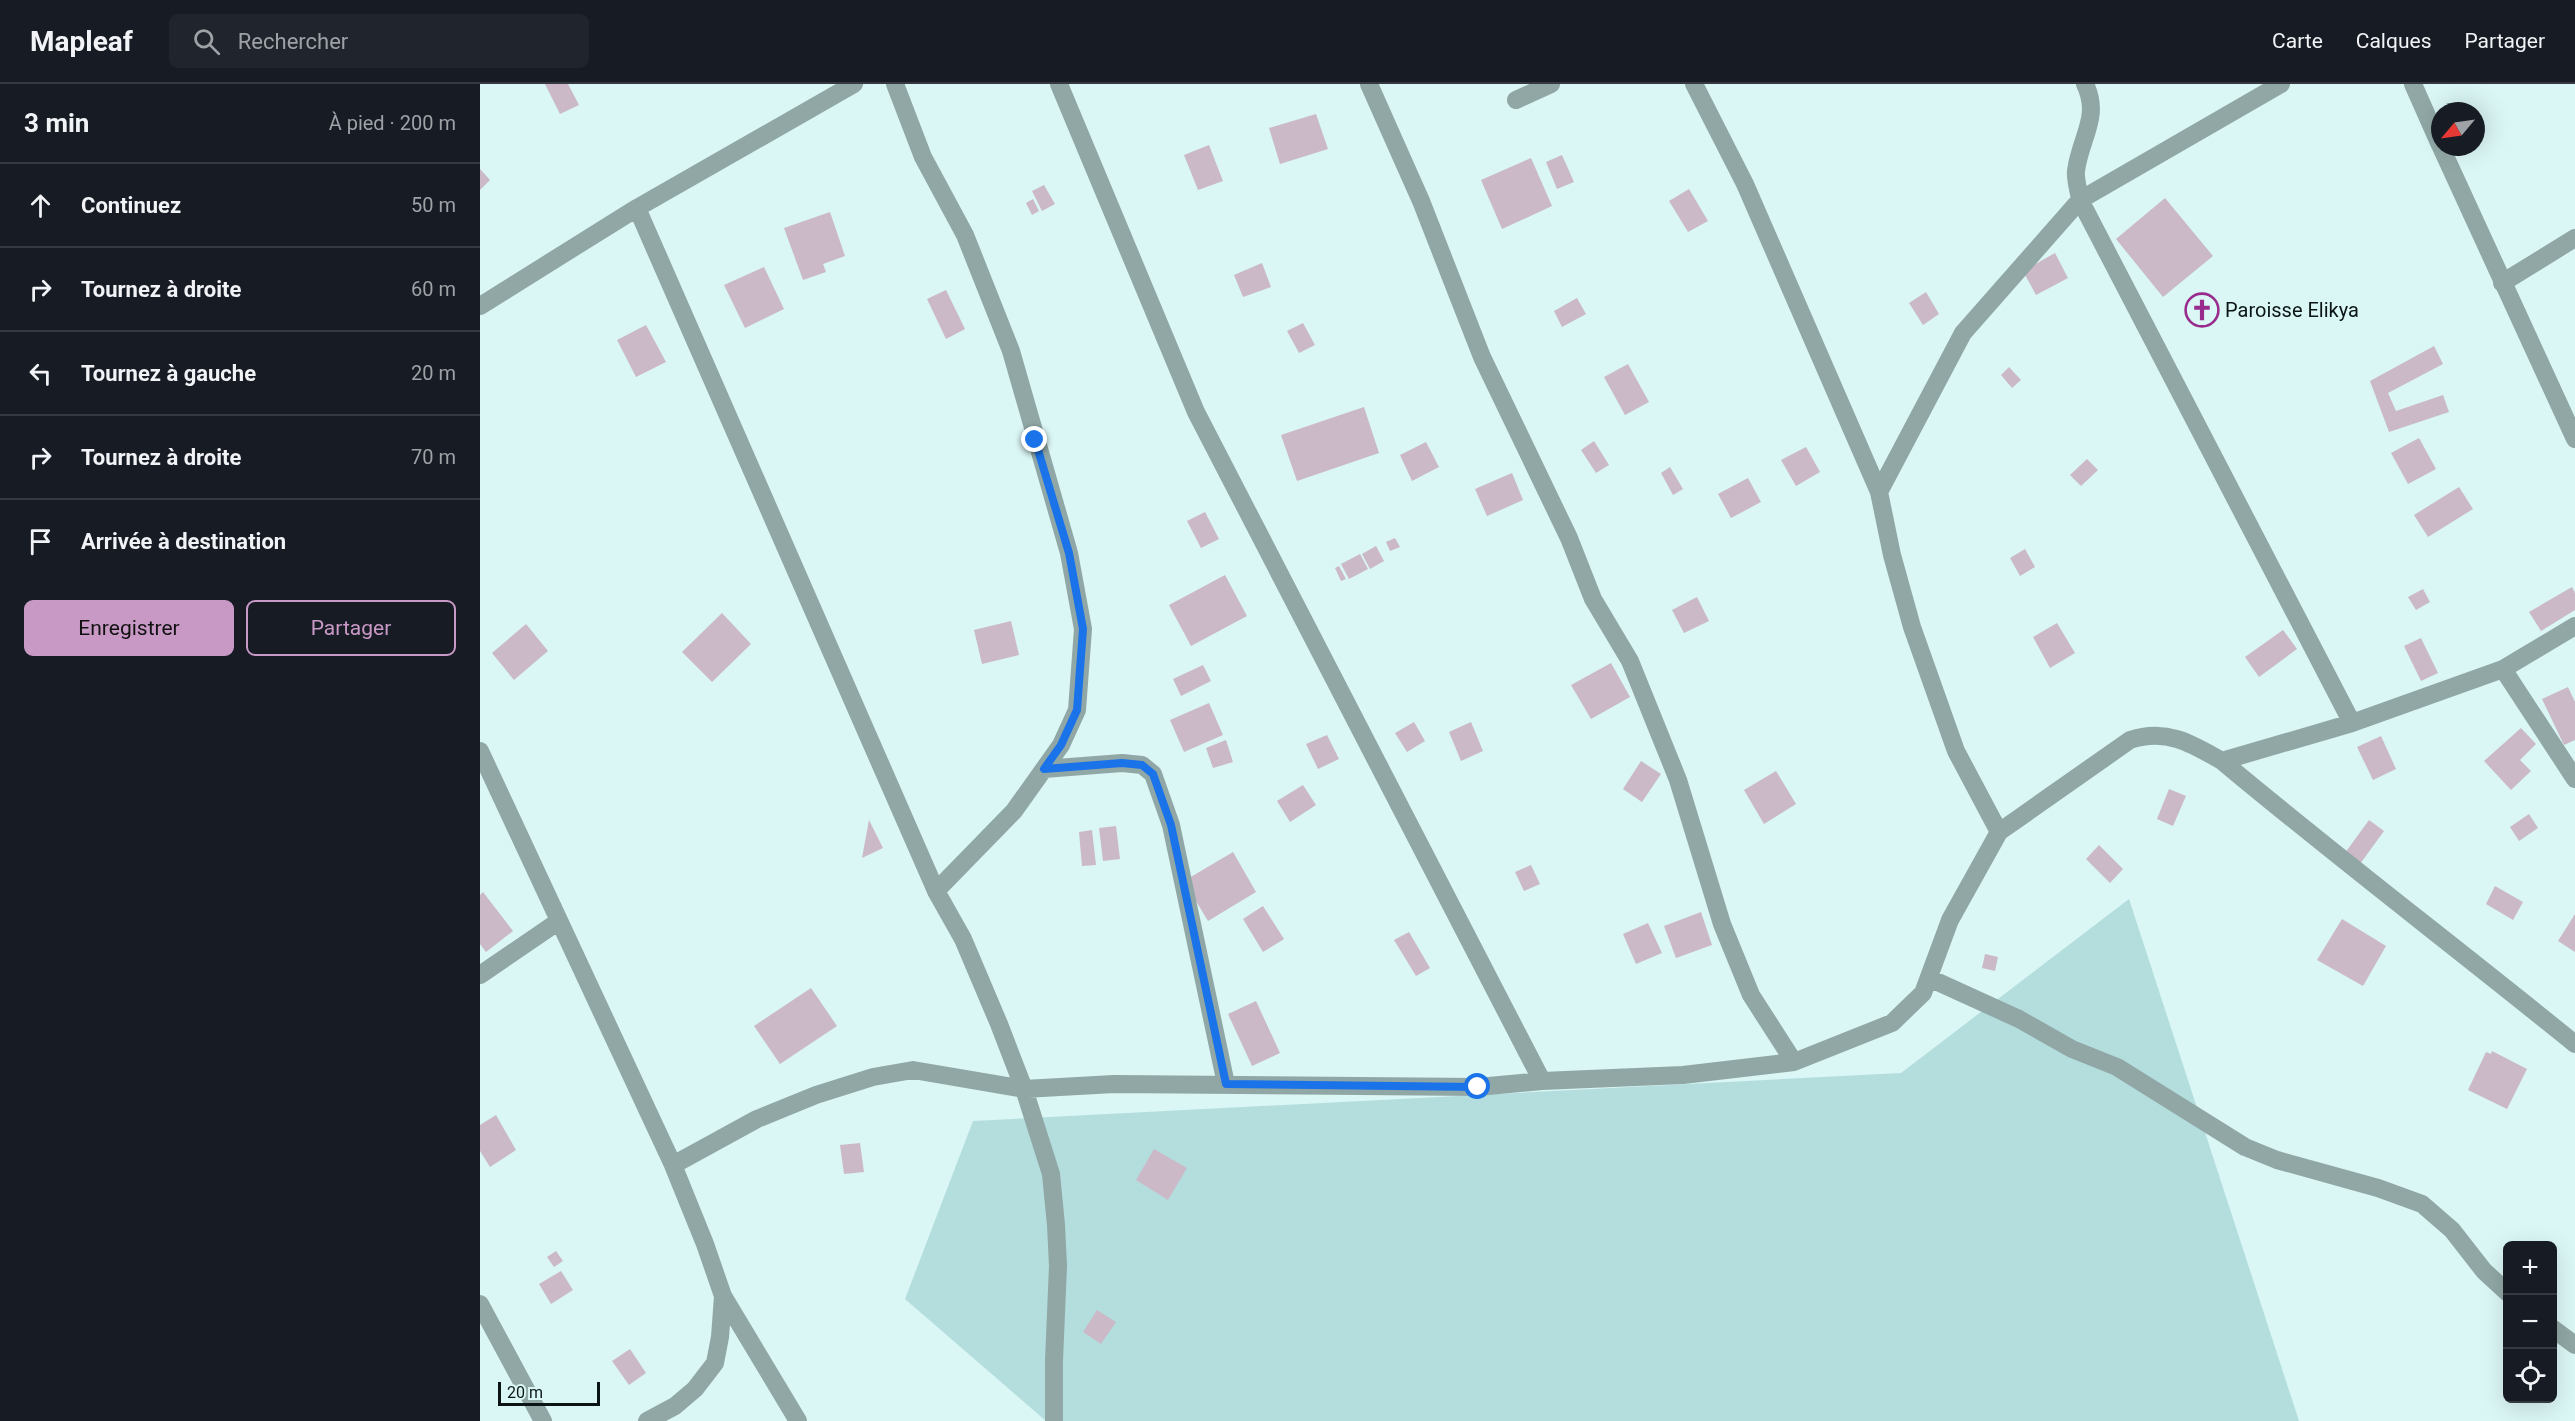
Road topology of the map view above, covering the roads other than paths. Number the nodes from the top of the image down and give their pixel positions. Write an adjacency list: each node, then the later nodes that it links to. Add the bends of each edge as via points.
1 (854, 84): 10 (street)
2 (895, 84): 26 (street, via 923,157 965,235 1011,351 1069,553 1083,629 1077,710 1061,745)
3 (1059, 84): 35 (street, via 1196,412)
4 (1369, 84): 34 (street, via 1482,357 1569,538 1593,600 1630,661 1678,780 1722,924 1751,995)
5 (1551, 84): 11 (street)
6 (1694, 84): 20 (street, via 1745,184)
7 (2085, 84): 14 (street, via 2092,99 2090,125 2076,174)
8 (2281, 84): 14 (street)
9 (2413, 84): 12 (street)
10 (832, 90): 15 (street)
11 (1516, 100)
12 (2431, 124)
13 (2445, 156): 17 (street)
14 (2080, 200): 20 (street, via 1963,333); 23 (street)
15 (637, 208): 18 (street); 29 (street)
16 (2575, 238): 17 (street)
17 (2502, 283): 19 (street)
18 (480, 306)
19 (2575, 439)
20 (1878, 492): 28 (street, via 1912,627 1952,740)
21 (2575, 626): 22 (street)
22 (2503, 669): 23 (street); 27 (street)
23 (2352, 723): 25 (street)
24 (480, 751): 30 (street)
25 (2222, 761): 28 (street, via 2194,744 2161,735 2138,737); 33 (street)
26 (1044, 769): 29 (street, via 1014,811); 36 (street, via 1122,763 1142,765 1153,774 1171,825)
27 (2575, 779)
28 (1999, 832): 32 (street, via 1950,920)
29 (936, 891): 37 (street, via 963,939)
30 (559, 921): 31 (street); 38 (street)
31 (480, 975)
32 (1929, 978): 34 (street, via 1923,993 1892,1023); 39 (street, via 2117,1067 2245,1147 2422,1204 2445,1223)
33 (2575, 1044)
34 (1794, 1062): 35 (street, via 1683,1075)
35 (1542, 1081): 36 (street, via 1478,1087)
36 (1226, 1084): 37 (street)
37 (1024, 1089): 38 (street, via 914,1070 873,1077 757,1119); 47 (street, via 1051,1174 1056,1224)
38 (673, 1166): 40 (street)
39 (2503, 1288)
40 (723, 1296): 45 (street, via 715,1363 695,1389 675,1406); 46 (street)
41 (480, 1305): 44 (street)
42 (2557, 1331): 43 (street)
43 (2575, 1345)
44 (543, 1421)
45 (647, 1421)
46 (798, 1421)
47 (1054, 1421)

